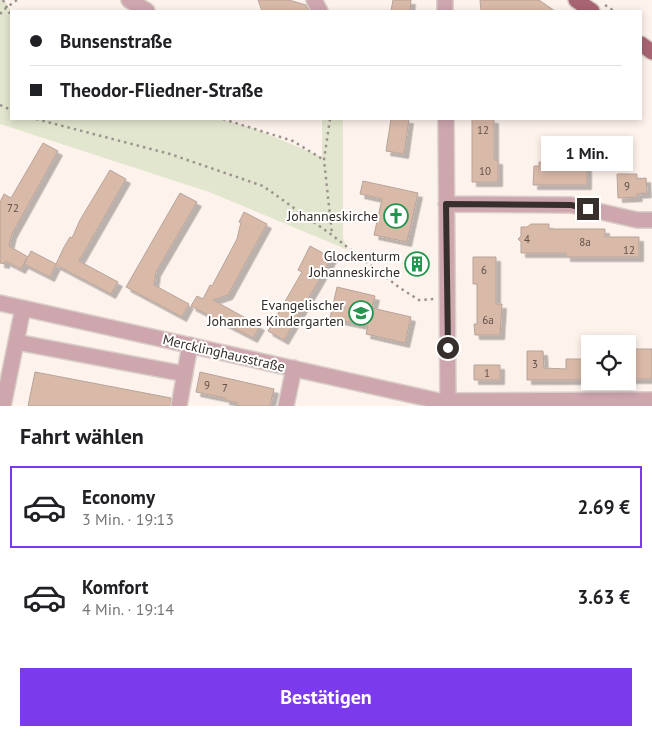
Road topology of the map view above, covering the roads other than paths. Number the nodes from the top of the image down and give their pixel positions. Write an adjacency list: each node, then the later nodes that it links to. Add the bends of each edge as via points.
1 (129, 0): 3 (street)
2 (578, 1): 4 (main road)
3 (145, 10)
4 (591, 10)
5 (446, 120): 6 (street)
6 (446, 204): 7 (street, via 571,205 637,220); 15 (street)
7 (652, 220)
8 (0, 303): 9 (street, Mercklinghausstraße)
9 (23, 308): 10 (street); 11 (street, Mercklinghausstraße)
10 (16, 342): 13 (street); 16 (street)
11 (190, 345): 12 (street, Mercklinghausstraße); 13 (street)
12 (294, 368): 15 (street, Mercklinghausstraße); 18 (street)
13 (185, 374): 17 (street)
14 (652, 400): 15 (street, Mercklinghausstraße)
15 (448, 404)
16 (3, 406)
17 (179, 406)
18 (286, 406)

